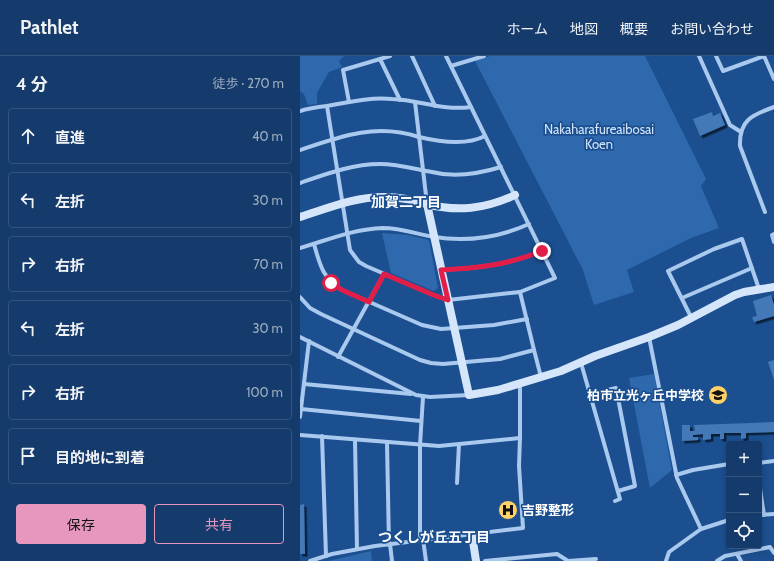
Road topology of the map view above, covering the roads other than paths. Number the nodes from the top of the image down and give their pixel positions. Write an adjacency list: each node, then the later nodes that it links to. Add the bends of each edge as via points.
1 (390, 56): 8 (street)
2 (412, 56): 15 (street)
3 (446, 56): 9 (street)
4 (484, 56): 9 (street)
5 (699, 56): 19 (street, via 730,125)
6 (716, 56): 7 (street, via 723,71)
7 (764, 56): 10 (street)
8 (380, 59): 11 (street); 12 (street, via 344,70)
9 (451, 66): 16 (street)
10 (774, 79)
11 (400, 100): 12 (street, via 378,98); 13 (street)
12 (349, 102): 14 (street)
13 (415, 102): 15 (street); 21 (street)
14 (327, 106): 18 (street); 22 (street)
15 (435, 106): 16 (street)
16 (471, 107): 20 (street)
17 (774, 107): 19 (street, via 752,116)
18 (300, 111)
19 (741, 132): 31 (street, via 740,146)
20 (486, 136): 21 (street, via 461,142); 24 (street)
21 (419, 137): 22 (street, via 382,130 361,131); 26 (street)
22 (331, 139): 23 (street); 25 (street)
23 (300, 150)
24 (501, 167): 26 (street, via 474,174 454,175); 28 (street)
25 (337, 170): 26 (street, via 380,164); 27 (street); 29 (street)
26 (422, 170): 30 (street)
27 (300, 183)
28 (515, 195): 30 (street, via 498,203 472,208); 33 (street)
29 (342, 204): 30 (street, via 372,197 386,197); 32 (street); 34 (street)
30 (427, 204): 36 (street)
31 (765, 212)
32 (300, 217)
33 (529, 224): 36 (street, via 507,233 475,239); 40 (street)
34 (347, 232): 36 (street, via 384,228); 38 (street); 43 (street, via 350,250 359,262)
35 (774, 234): 37 (street)
36 (434, 237): 42 (street)
37 (774, 242)
38 (314, 244): 39 (street); 50 (street, via 322,269 331,283)
39 (300, 248)
40 (542, 251): 42 (street, via 496,265); 46 (street, via 555,278)
41 (752, 268): 45 (street); 48 (street); 48 (street, via 742,239 714,249 668,271)
42 (441, 270): 49 (street)
43 (384, 274): 49 (street); 50 (street)
44 (774, 286): 45 (street)
45 (759, 289): 51 (street, via 735,295)
46 (520, 292): 49 (street); 52 (street)
47 (300, 297): 53 (street, via 310,308)
48 (682, 298): 51 (street)
49 (448, 300): 54 (street)
50 (369, 302): 53 (street); 54 (street, via 422,325)
51 (692, 317): 56 (street)
52 (527, 319): 54 (street); 58 (street)
53 (353, 329): 59 (street); 60 (street, via 420,360 443,364)
54 (453, 329): 60 (street)
55 (300, 337): 57 (street)
56 (649, 337): 61 (street); 82 (street)
57 (309, 341): 59 (street); 63 (street)
58 (534, 350): 60 (street, via 500,359); 62 (street)
59 (338, 357): 66 (street)
60 (462, 363): 67 (street)
61 (581, 363): 62 (street); 65 (street)
62 (541, 378): 64 (street)
63 (304, 384): 66 (street); 69 (street)
64 (520, 384): 67 (street); 74 (street)
65 (591, 394): 84 (street); 84 (street, via 616,388 635,486)
66 (416, 395): 68 (street)
67 (469, 395): 68 (street)
68 (423, 397): 71 (street)
69 (301, 409): 70 (street); 71 (street)
70 (300, 417)
71 (421, 421): 78 (street)
72 (300, 435): 73 (street)
73 (322, 436): 75 (street); 97 (street)
74 (520, 438): 77 (street); 91 (street, via 523,528)
75 (355, 440): 76 (street); 94 (street)
76 (388, 443): 78 (street); 93 (street)
77 (459, 444): 78 (street); 83 (street)
78 (420, 445): 92 (street)
79 (774, 461): 80 (street)
80 (762, 463)
81 (726, 464): 82 (street)
82 (676, 475): 90 (street)
83 (457, 483)
84 (618, 491): 85 (street, via 620,499)
85 (615, 501)
86 (762, 501): 87 (street)
87 (764, 514): 88 (street)
88 (774, 514)
89 (726, 521): 90 (street)
90 (702, 529): 104 (street, via 669,552)
91 (472, 535): 92 (street); 102 (street)
92 (422, 540): 93 (street); 101 (street)
93 (389, 544): 94 (street); 100 (street)
94 (357, 549): 97 (street)
95 (774, 553): 96 (street, via 770,547)
96 (737, 554): 105 (street, via 725,556); 106 (street)
97 (326, 556): 99 (street)
98 (596, 559): 103 (street, via 568,561 557,554)
99 (310, 561)
100 (392, 561)
101 (426, 561)
102 (476, 561)
103 (485, 561)
104 (666, 561)
105 (717, 561)
106 (741, 561)

